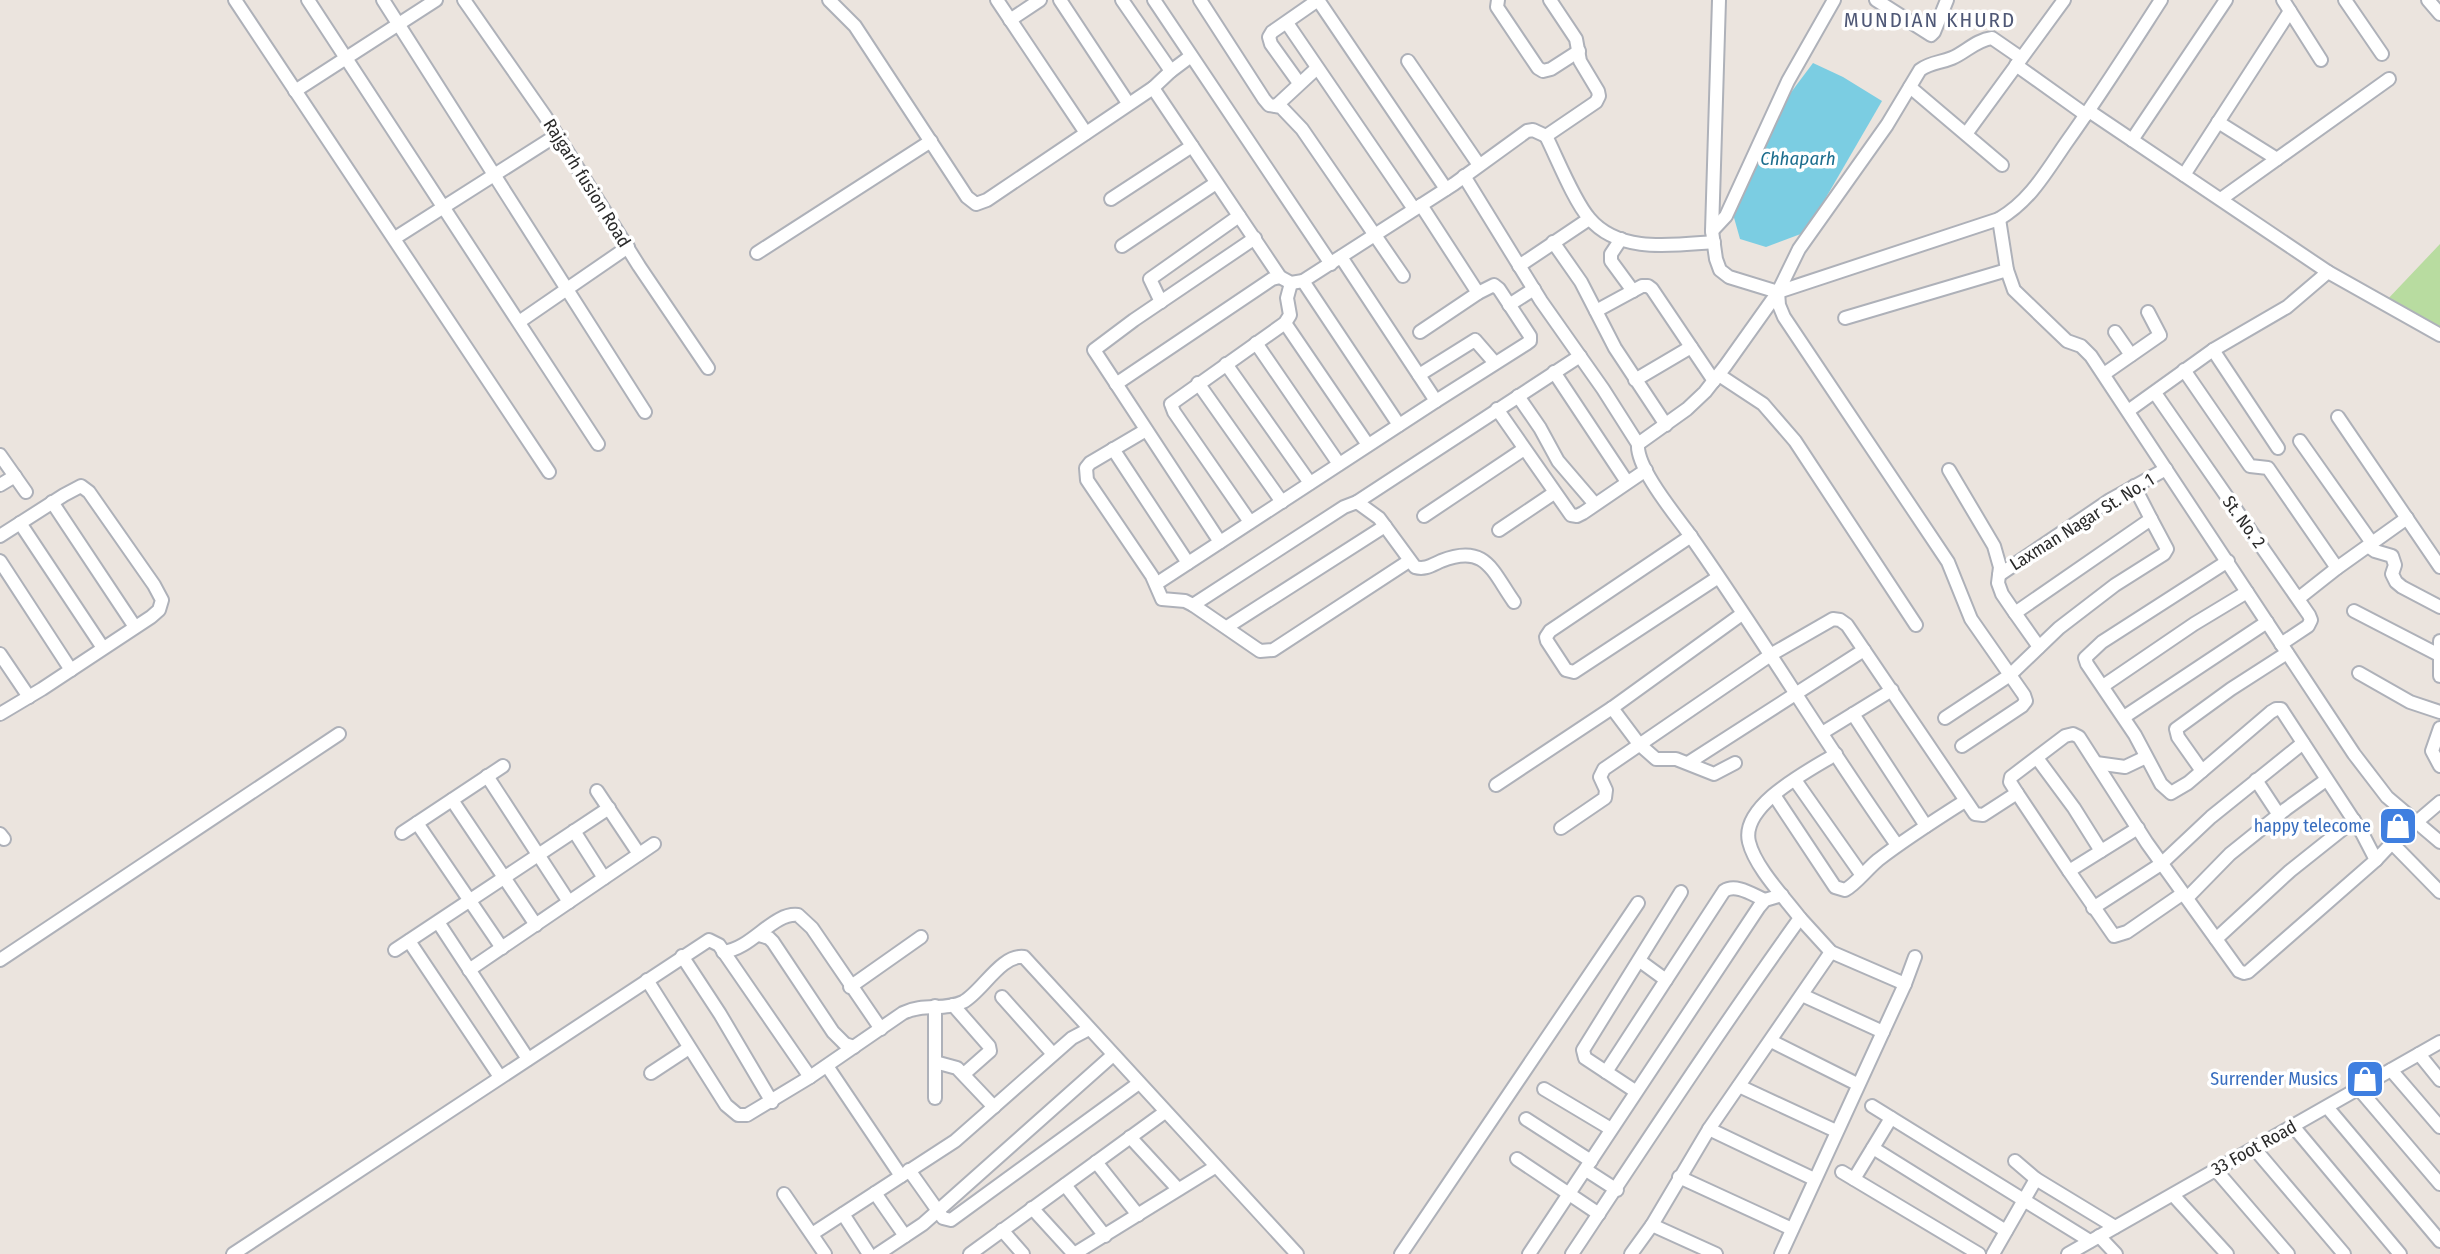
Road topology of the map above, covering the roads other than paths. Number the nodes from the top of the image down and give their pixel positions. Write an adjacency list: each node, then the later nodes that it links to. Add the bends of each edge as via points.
1 (235, 0): 43 (street)
2 (308, 0): 33 (street)
3 (383, 0): 29 (street)
4 (436, 0): 29 (street)
5 (464, 0): 50 (street, Rajgarh fusion Road)
6 (829, 0): 53 (street, via 855,26)
7 (997, 0): 27 (street)
8 (1040, 0): 27 (street)
9 (1060, 0): 44 (street)
10 (1122, 0): 38 (street)
11 (1154, 0): 32 (street)
12 (1200, 0): 45 (street, via 1264,99)
13 (1318, 0): 28 (street); 62 (street)
14 (1497, 0): 30 (street, via 1497,8 1538,68 1551,69)
15 (1550, 0): 30 (street)
16 (1719, 0): 71 (street)
17 (1876, 0): 18 (street, via 1931,35)
18 (1947, 0)
19 (2064, 0): 36 (street)
20 (2161, 0): 46 (street)
21 (2226, 0): 52 (street)
22 (2345, 0): 31 (street)
23 (2428, 0): 26 (street)
24 (1832, 1): 71 (street)
25 (2286, 5): 34 (street); 47 (street)
26 (2440, 14)
27 (1010, 20): 48 (street)
28 (1287, 23): 37 (street); 40 (street, via 1269,37)
29 (398, 24): 33 (street); 58 (street)
30 (1579, 51): 51 (street, via 1599,96)
31 (2382, 54)
32 (1191, 56): 38 (street); 79 (street)
33 (346, 58): 43 (street); 65 (street)
34 (2321, 60)
35 (1408, 61): 56 (street)
36 (2019, 62): 41 (street, via 1992,37 1983,39 1953,58 1928,64); 46 (street); 49 (street)
37 (1317, 68): 40 (street); 66 (street)
38 (1171, 71): 42 (street)
39 (2389, 79): 55 (street)
40 (1299, 83): 45 (street)
41 (1910, 87): 49 (street); 88 (street, via 1805,240)
42 (1153, 88): 44 (street); 54 (street)
43 (295, 91): 72 (street)
44 (1128, 103): 48 (street)
45 (1276, 106): 70 (street, via 1302,130)
46 (2088, 113): 52 (street); 69 (street, via 2031,193 2017,209)
47 (2218, 122): 55 (street); 59 (street)
48 (1086, 133): 53 (street, via 976,204)
49 (1966, 134): 57 (street)
50 (557, 135): 58 (street); 77 (street, Rajgarh fusion Road)
51 (1546, 135): 56 (street, via 1527,131); 68 (street)
52 (2132, 139): 59 (street)
53 (931, 141): 78 (street)
54 (1192, 146): 61 (street); 63 (street)
55 (2277, 159): 64 (street)
56 (1479, 165): 60 (street)
57 (2002, 165)
58 (495, 174): 65 (street); 85 (street)
59 (2185, 175): 64 (street)
60 (1464, 176): 62 (street); 80 (street)
61 (1216, 183): 67 (street); 76 (street)
62 (1446, 189): 66 (street)
63 (1111, 199)
64 (2221, 199): 82 (street)
65 (445, 206): 72 (street); 95 (street)
66 (1418, 207): 70 (street); 89 (street)
67 (1239, 216): 73 (street); 90 (street, via 1150,279)
68 (1589, 219): 74 (street); 75 (street)
69 (1999, 219): 81 (street); 88 (street)
70 (1375, 235): 79 (street); 83 (street)
71 (1713, 237): 74 (street, via 1663,245); 88 (street, via 1720,270 1729,278)
72 (395, 238): 138 (street)
73 (1255, 238): 84 (street); 90 (street)
74 (1622, 239): 87 (street, via 1611,261)
75 (1553, 242): 80 (street); 92 (street)
76 (1122, 246)
77 (628, 247): 85 (street); 107 (street, Rajgarh fusion Road)
78 (757, 253)
79 (1336, 260): 84 (street); 111 (street)
80 (1519, 265): 86 (street)
81 (2007, 270): 94 (street); 110 (street, via 2022,300 2067,341 2086,349)
82 (2328, 272): 99 (street); 102 (street, via 2287,307)
83 (1403, 276)
84 (1291, 280): 96 (street, via 1290,315); 115 (street, via 1272,279); 123 (street)
85 (567, 289): 95 (street); 121 (street)
86 (1534, 289): 91 (street); 104 (street)
87 (1633, 291): 92 (street); 101 (street, via 1642,286 1652,289)
88 (1778, 292): 112 (street); 193 (street, via 1784,317 1948,562 1971,619)
89 (1478, 293): 91 (street, via 1494,285); 98 (street)
90 (1161, 302): 115 (street, via 1095,348)
91 (1509, 305): 105 (street, via 1530,341)
92 (1596, 311): 113 (street)
93 (2148, 312): 103 (street, via 2160,335)
94 (1845, 318)
95 (519, 322): 127 (street)
96 (1285, 323): 100 (street); 129 (street)
97 (2115, 331): 103 (street)
98 (1420, 332)
99 (2440, 335)
100 (1256, 343): 106 (street); 134 (street)
101 (1691, 347): 112 (street); 113 (street)
102 (2213, 350): 108 (street); 130 (street)
103 (2131, 355): 110 (street)
104 (1580, 356): 109 (street); 128 (street)
105 (1496, 363): 111 (street, via 1475,340); 118 (street)
106 (1226, 364): 114 (street); 141 (street)
107 (708, 368)
108 (2184, 370): 116 (street); 166 (street, via 2250,466 2268,468)
109 (1554, 372): 117 (street); 140 (street)
110 (2104, 374): 120 (street)
111 (1419, 375): 118 (street)
112 (1716, 378): 124 (street); 179 (street, via 1763,404 1795,441)
113 (1635, 380): 124 (street)
114 (1198, 383): 147 (street); 153 (street, via 1172,407)
115 (1116, 384): 125 (street)
116 (2155, 393): 120 (street); 171 (street, St. No. 2)
117 (1518, 396): 119 (street); 149 (street, via 1558,461)
118 (1436, 401): 123 (street)
119 (1497, 410): 132 (street); 148 (street)
120 (2128, 411): 135 (street)
121 (645, 412)
122 (2338, 418): 151 (street)
123 (1399, 425): 129 (street)
124 (1666, 425): 128 (street)
125 (1146, 430): 131 (street); 159 (street)
126 (2300, 441): 160 (street)
127 (598, 444)
128 (1637, 444): 136 (street)
129 (1368, 445): 134 (street)
130 (2278, 448)
131 (1112, 449): 164 (street); 169 (street, via 1090,463 1085,474)
132 (1524, 449): 145 (street); 150 (street)
133 (0, 455): 139 (street)
134 (1339, 464): 141 (street)
135 (2166, 469): 143 (street, Laxman Nagar St. No. 1); 163 (street)
136 (1646, 470): 140 (street); 158 (street)
137 (1949, 470): 167 (street, via 1994,545)
138 (549, 472)
139 (15, 476): 142 (street); 144 (street)
140 (1627, 482): 149 (street)
141 (1310, 483): 147 (street)
142 (0, 485)
143 (2134, 486): 152 (street); 167 (street, Laxman Nagar St. No. 1)
144 (26, 492)
145 (1554, 493): 149 (street, via 1571,515 1583,513); 156 (street)
146 (52, 502): 154 (street); 180 (street); 180 (street, via 76,488 85,488 161,595 159,610)
147 (1282, 502): 153 (street)
148 (1357, 502): 155 (street); 173 (street)
149 (1594, 503)
150 (1424, 516)
151 (2407, 518): 160 (street); 165 (street)
152 (2151, 519): 176 (street); 183 (street, via 2165,543 2164,554 2115,585)
153 (1250, 522): 159 (street)
154 (20, 523): 157 (street); 184 (street)
155 (1385, 526): 162 (street); 181 (street)
156 (1499, 530)
157 (0, 536)
158 (1691, 536): 168 (street); 168 (street, via 1550,631 1547,641 1566,670 1574,672)
159 (1220, 542): 164 (street)
160 (2370, 545): 166 (street); 174 (street, via 2392,556 2396,583)
161 (0, 561): 191 (street)
162 (1409, 561): 172 (street, via 1420,568 1472,554 1487,563); 181 (street, via 1273,650 1260,651)
163 (2228, 561): 170 (street); 195 (street, via 2088,653 2087,664)
164 (1188, 563): 169 (street)
165 (2440, 567)
166 (2337, 568): 171 (street)
167 (1999, 575): 176 (street, via 2002,594)
168 (1717, 578): 177 (street)
169 (1156, 584): 173 (street, via 1164,601)
170 (2248, 592): 178 (street); 195 (street)
171 (2299, 598): 185 (street, St. No. 2, via 2310,623)
172 (1514, 602)
173 (1193, 605): 181 (street)
174 (2440, 607)
175 (2354, 611): 189 (street)
176 (2015, 613): 183 (street)
177 (1742, 614): 188 (street); 199 (street)
178 (2267, 622): 185 (street); 203 (street)
179 (1916, 625)
180 (135, 627): 184 (street)
181 (1227, 627)
182 (2440, 641): 189 (street)
183 (2039, 647): 193 (street)
184 (103, 648): 191 (street)
185 (2284, 649): 219 (street, via 2176,729); 235 (street, via 2354,754 2387,797)
186 (1864, 650): 188 (street, via 1847,625 1833,619); 196 (street); 197 (street)
187 (0, 654): 198 (street)
188 (1772, 654): 197 (street); 209 (street)
189 (2440, 655): 190 (street)
190 (2440, 665): 194 (street)
191 (71, 670): 198 (street)
192 (2359, 673): 200 (street, via 2410,702)
193 (2010, 675): 204 (street); 210 (street, via 2026,701)
194 (2440, 676)
195 (2103, 686): 203 (street)
196 (1892, 690): 202 (street); 229 (street)
197 (1797, 693): 206 (street); 214 (street)
198 (29, 697): 201 (street)
199 (1612, 708): 209 (street); 224 (street)
200 (2440, 712)
201 (0, 714)
202 (1853, 714): 206 (street); 236 (street)
203 (2124, 717): 212 (street)
204 (1945, 718)
205 (2440, 728): 218 (street, via 2432,751)
206 (1822, 733): 211 (street)
207 (339, 734): 276 (street)
208 (2303, 743): 219 (street, via 2285,713 2276,709); 222 (street); 223 (street)
209 (1639, 744): 214 (street, via 1656,759); 237 (street, via 1601,773 1605,798)
210 (1962, 746)
211 (1836, 754): 221 (street); 244 (street)
212 (2146, 757): 216 (street, via 2125,767); 219 (street, via 2171,793)
213 (2037, 758): 216 (street, via 2073,734); 226 (street, via 2009,779); 245 (street)
214 (1688, 763): 215 (street, via 1714,774)
215 (1735, 763)
216 (2096, 763): 238 (street)
217 (503, 766): 220 (street)
218 (2440, 766)
219 (2202, 771)
220 (487, 776): 228 (street); 247 (street)
221 (1795, 780): 227 (street); 251 (street)
222 (2256, 780): 232 (street); 249 (street)
223 (2326, 780): 232 (street); 233 (street)
224 (1496, 785)
225 (597, 791): 231 (street)
226 (2017, 793): 229 (street, via 1979,816); 250 (street)
227 (1774, 795): 251 (street, via 1835,887 1851,887); 256 (street, via 1749,824 1748,840)
228 (452, 800): 234 (street); 252 (street)
229 (1965, 801): 236 (street)
230 (2440, 802): 235 (street)
231 (609, 808): 239 (street); 246 (street)
232 (2278, 815): 257 (street)
233 (2354, 820): 248 (street); 268 (street)
234 (417, 823): 240 (street); 259 (street)
235 (2416, 823): 241 (street); 242 (street)
236 (1926, 826): 244 (street)
237 (1561, 828)
238 (2137, 828): 245 (street); 249 (street)
239 (574, 831): 247 (street); 253 (street)
240 (402, 833)
241 (2440, 842)
242 (2392, 843): 248 (street); 255 (street)
243 (654, 844): 246 (street)
244 (1897, 845): 251 (street)
245 (2101, 852): 250 (street)
246 (639, 854): 253 (street)
247 (539, 855): 252 (street); 260 (street)
248 (2376, 859): 268 (street, via 2248,972 2239,971)
249 (2161, 863): 257 (street); 262 (street)
250 (2069, 871): 262 (street)
251 (1861, 874)
252 (504, 878): 259 (street); 265 (street)
253 (604, 878): 260 (street)
254 (1681, 892): 277 (street)
255 (2440, 892)
256 (1782, 895): 258 (street); 263 (street)
257 (2185, 896): 262 (street, via 2119,936 2108,931); 268 (street)
258 (1765, 900): 280 (street, via 1735,887 1724,891); 312 (street)
259 (470, 901): 264 (street); 270 (street)
260 (569, 902): 265 (street)
261 (1638, 903): 371 (street)
262 (2093, 908)
263 (1800, 918): 272 (street); 342 (street)
264 (438, 922): 269 (street); 278 (street)
265 (536, 925): 270 (street)
266 (759, 935): 273 (street, via 739,949); 282 (street, via 784,917 797,915); 292 (street, via 773,942 833,1032)
267 (921, 936): 282 (street)
268 (2217, 939)
269 (410, 941): 271 (street); 304 (street)
270 (502, 948): 278 (street)
271 (395, 950)
272 (1831, 951): 281 (street); 283 (street)
273 (723, 952): 274 (street, via 709,940); 305 (street)
274 (682, 957): 279 (street); 314 (street)
275 (1915, 957): 281 (street)
276 (0, 960)
277 (1640, 961): 280 (street); 301 (street, via 1583,1050 1585,1058)
278 (470, 970): 297 (street)
279 (646, 980): 293 (street); 297 (street)
280 (1666, 980): 301 (street)
281 (1905, 984): 289 (street)
282 (850, 986): 287 (street)
283 (1802, 995): 289 (street); 290 (street)
284 (1002, 997): 294 (street)
285 (953, 1005): 286 (street); 288 (street, via 968,998 1012,958 1024,957); 303 (street, via 990,1051)
286 (935, 1006): 287 (street, via 914,1007); 298 (street)
287 (881, 1029): 292 (street)
288 (1089, 1029): 294 (street); 296 (street)
289 (1882, 1032): 308 (street)
290 (1771, 1041): 308 (street); 309 (street)
291 (2440, 1042): 295 (street, 33 Foot Road)
292 (854, 1047): 299 (street)
293 (690, 1048): 302 (street); 314 (street, via 738,1115)
294 (1053, 1054): 316 (street)
295 (2419, 1054): 300 (street, 33 Foot Road); 306 (street)
296 (1113, 1055): 307 (street); 349 (street)
297 (528, 1059): 304 (street)
298 (935, 1062): 303 (street, via 949,1064); 313 (street)
299 (827, 1066): 305 (street); 335 (street)
300 (2391, 1070): 311 (street, 33 Foot Road); 322 (street)
301 (1606, 1072): 312 (street)
302 (652, 1073)
303 (964, 1074): 316 (street)
304 (500, 1077): 364 (street)
305 (810, 1077): 314 (street)
306 (2440, 1080)
307 (1139, 1083): 318 (street); 349 (street, via 956,1218 947,1220)
308 (1857, 1084): 325 (street)
309 (1739, 1086): 324 (street); 325 (street)
310 (1545, 1089): 323 (street)
311 (2359, 1089): 317 (street, 33 Foot Road); 339 (street)
312 (1635, 1091): 323 (street)
313 (935, 1098)
314 (772, 1102)
315 (1872, 1106): 319 (street)
316 (994, 1107): 335 (street, via 955,1141)
317 (2327, 1107): 321 (street, 33 Foot Road); 362 (street)
318 (1165, 1112): 326 (street); 333 (street)
319 (1891, 1118): 328 (street); 347 (street)
320 (1526, 1119): 332 (street)
321 (2293, 1126): 327 (street, 33 Foot Road); 384 (street)
322 (2440, 1127)
323 (1611, 1129): 332 (street)
324 (1709, 1129): 336 (street); 337 (street)
325 (1836, 1130): 337 (street)
326 (1130, 1137): 331 (street); 341 (street)
327 (2254, 1148): 334 (street, 33 Foot Road); 383 (street)
328 (1873, 1149): 357 (street); 377 (street, via 1848,1176)
329 (1517, 1159): 345 (street)
330 (2015, 1161): 338 (street)
331 (1096, 1162): 340 (street); 352 (street)
332 (1588, 1166): 342 (street); 345 (street)
333 (1215, 1167): 341 (street); 370 (street)
334 (2215, 1169): 346 (street, 33 Foot Road); 382 (street)
335 (905, 1173): 343 (street); 349 (street)
336 (1679, 1177): 353 (street); 355 (street)
337 (1814, 1179): 355 (street)
338 (2036, 1179): 347 (street); 354 (street)
339 (2440, 1184)
340 (1065, 1185): 348 (street); 360 (street)
341 (1178, 1189): 352 (street)
342 (1617, 1190): 351 (street)
343 (875, 1193): 350 (street); 359 (street)
344 (785, 1194): 358 (street)
345 (1570, 1195): 351 (street); 372 (street)
346 (2173, 1195): 354 (street, 33 Foot Road); 381 (street)
347 (2025, 1199): 357 (street); 361 (street)
348 (1032, 1209): 356 (street); 369 (street)
349 (938, 1211): 359 (street)
350 (843, 1214): 358 (street); 366 (street)
351 (1599, 1214): 373 (street)
352 (1138, 1215): 360 (street)
353 (1651, 1224): 374 (street); 375 (street)
354 (2115, 1227): 361 (street, 33 Foot Road)
355 (1792, 1229): 376 (street)
356 (1002, 1230): 363 (street); 368 (street)
357 (2006, 1231): 378 (street)
358 (811, 1234): 365 (street)
359 (905, 1236): 367 (street)
360 (1105, 1236): 369 (street)
361 (2095, 1239): 379 (street, 33 Foot Road); 380 (street)
362 (2440, 1241)
363 (972, 1253)
364 (233, 1254)
365 (825, 1254)
366 (869, 1254)
367 (878, 1254)
368 (1023, 1254)
369 (1074, 1254)
370 (1297, 1254)
371 (1401, 1254)
372 (1529, 1254)
373 (1572, 1254)
374 (1631, 1254)
375 (1716, 1254)
376 (1780, 1254)
377 (1979, 1254)
378 (1993, 1254)
379 (2068, 1254)
380 (2116, 1254)
381 (2227, 1254)
382 (2288, 1254)
383 (2344, 1254)
384 (2400, 1254)

